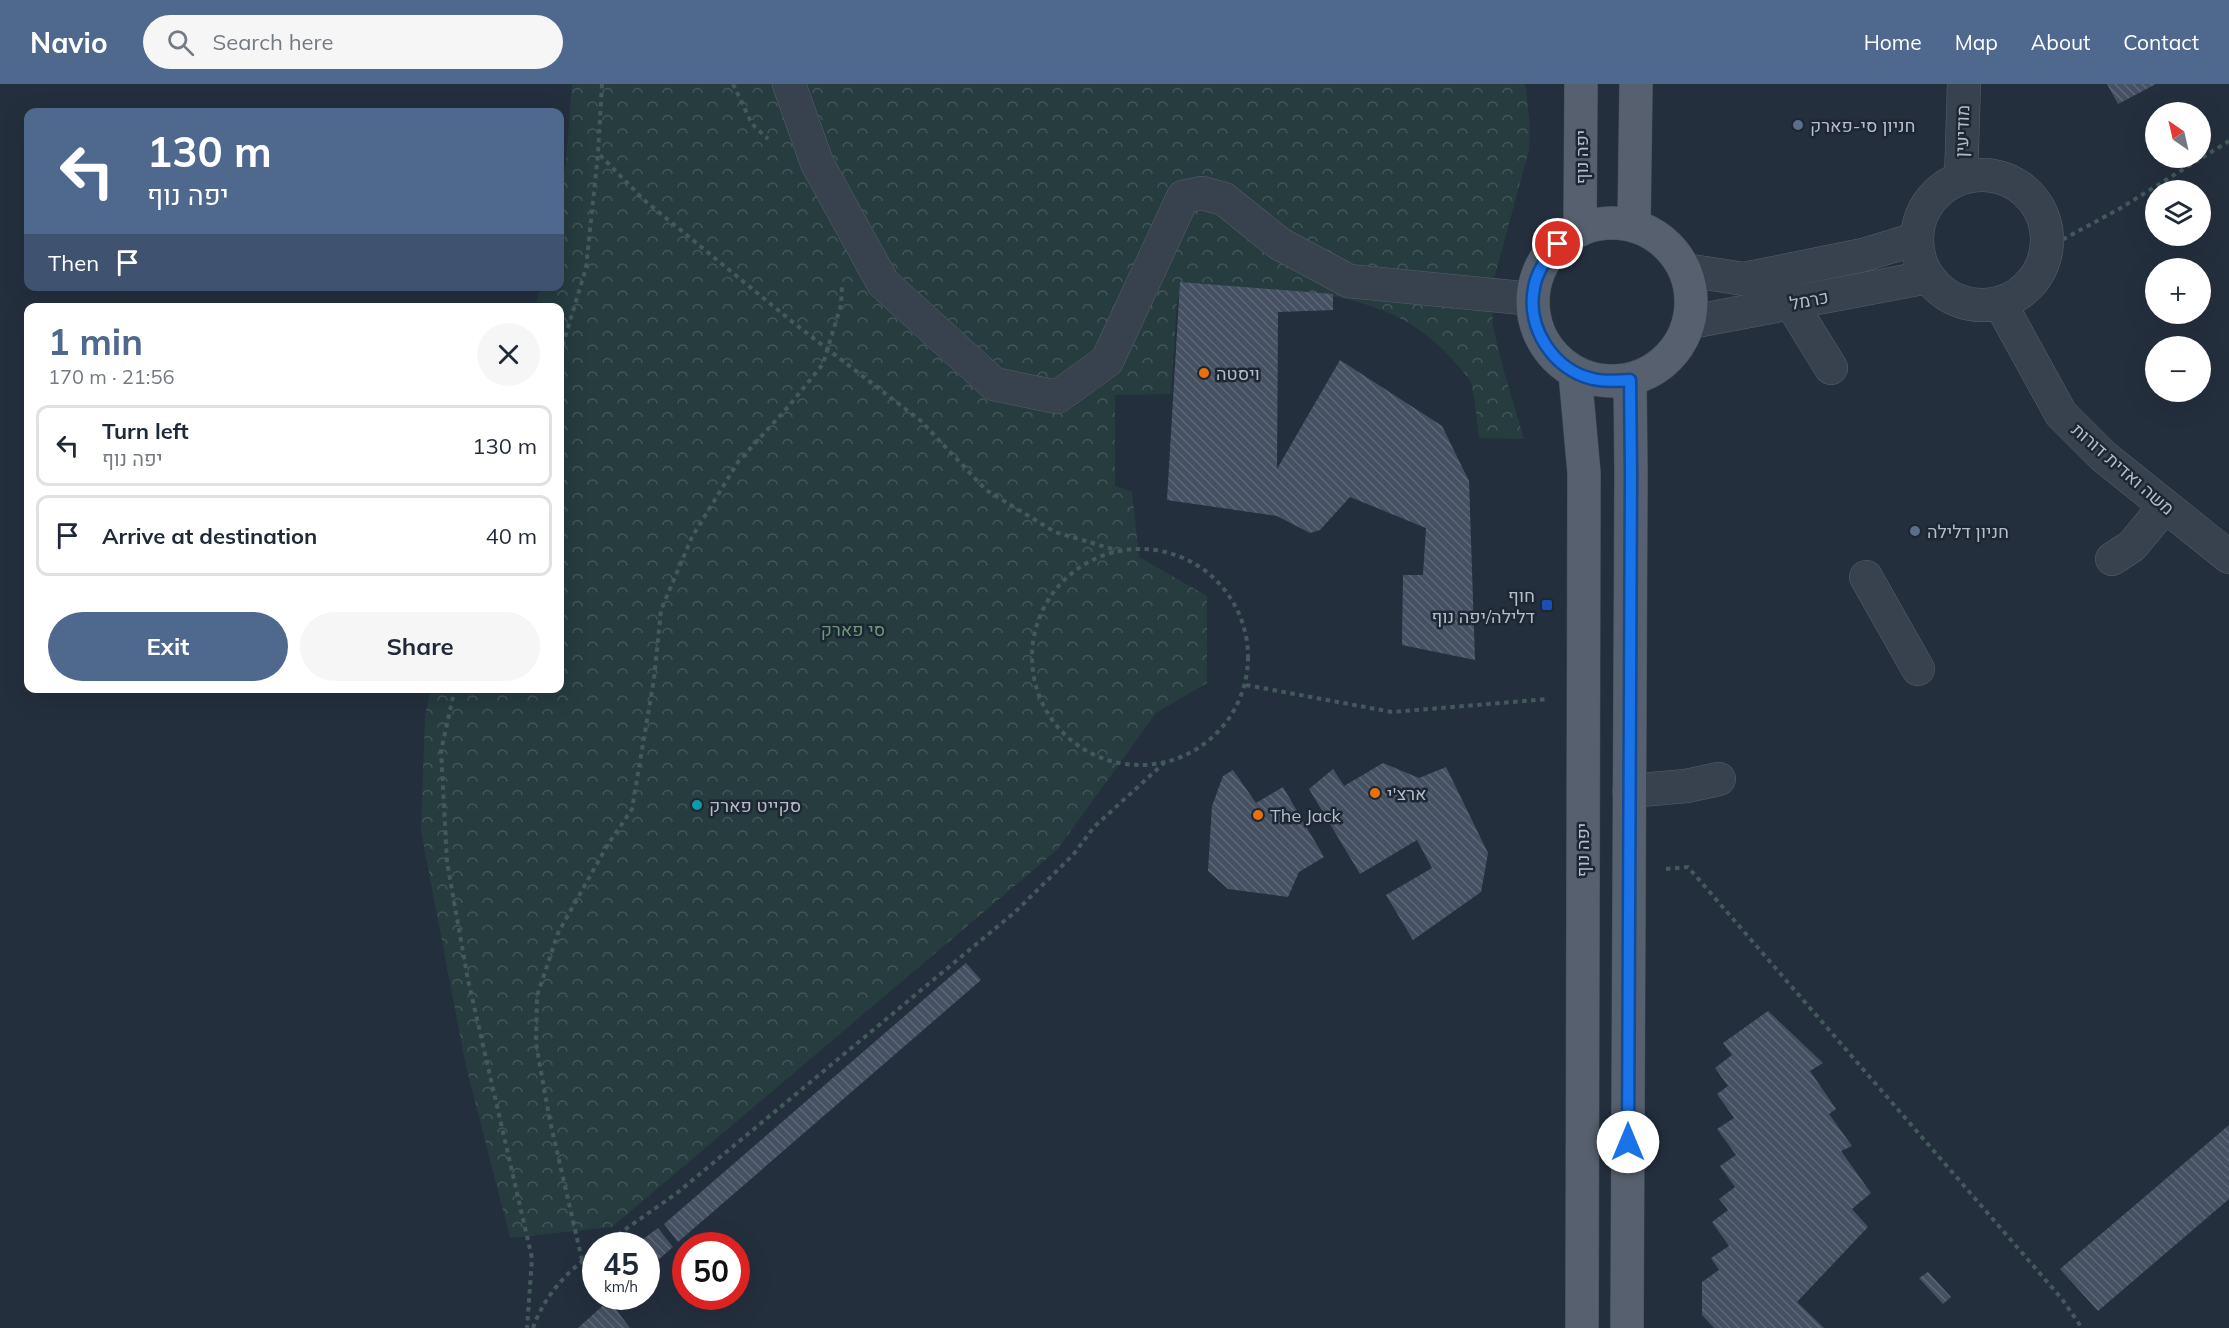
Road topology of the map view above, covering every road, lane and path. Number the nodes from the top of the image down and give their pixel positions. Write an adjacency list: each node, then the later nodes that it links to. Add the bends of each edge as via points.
1 (602, 84): 9 (path)
2 (733, 84): 7 (path, via 752,124)
3 (789, 84): 18 (street, via 817,164 883,283 994,384 1057,397 1107,361 1183,197 1202,193 1224,199 1280,244 1349,281)
4 (1581, 84): 12 (main road, יפה נוף)
5 (1636, 84): 11 (main road)
6 (1964, 84): 10 (street, מודיעין)
7 (769, 141)
8 (2229, 141): 14 (path)
9 (598, 153): 22 (path, via 586,268); 23 (path, via 644,200)
10 (1961, 178): 13 (street, via 1947,185 1925,208); 14 (street, via 1983,174 2005,179 2025,191 2039,208)
11 (1634, 226): 12 (main road, via 1597,224); 15 (main road, via 1664,243)
12 (1580, 230): 18 (main road, via 1558,244 1542,264)
13 (1916, 239): 15 (street, כרמל, via 1863,255 1744,279); 17 (street, via 1919,259)
14 (2047, 248): 20 (street, via 2032,282 2018,295)
15 (1685, 270): 21 (main road)
16 (843, 276): 23 (path, via 841,305)
17 (1928, 277): 19 (street, כרמל); 20 (street, via 1941,292 1960,302 1980,306)
18 (1533, 299): 25 (main road, via 1540,336 1555,357)
19 (1791, 303): 21 (street, כרמל); 24 (street)
20 (2000, 303): 27 (street, משה ואדית דורות, via 2061,414 2103,456)
21 (1691, 322): 26 (main road, via 1670,356)
22 (564, 341)
23 (828, 349): 28 (path, via 921,421 986,490 1055,532); 41 (path, via 823,364 738,462 692,537 660,610 654,679 632,809 558,933 537,996 536,1044)
24 (1831, 368)
25 (1575, 373): 26 (main road, via 1593,379); 35 (main road, יפה נוף, via 1584,473)
26 (1630, 380): 38 (main road)
27 (2165, 506): 29 (street, משה ואדית דורות); 30 (street, via 2132,546)
28 (1116, 550): 33 (path, via 1154,548 1189,559 1220,581 1240,612 1249,649); 36 (path, via 1084,563 1058,585 1040,614 1032,648 1034,681 1047,713 1068,739 1097,757 1130,765)
29 (2229, 557)
30 (2112, 559)
31 (1866, 577): 32 (street)
32 (1918, 669)
33 (1246, 685): 35 (path, via 1392,712); 36 (path, via 1234,712 1216,736 1192,753)
34 (454, 693): 42 (path, via 441,751 447,862 468,980 532,1258)
35 (1582, 696): 44 (main road, יפה נוף)
36 (1164, 763): 40 (path, via 1094,827 1073,855 1015,912 677,1193)
37 (1719, 779): 38 (street)
38 (1629, 790): 39 (main road)
39 (1629, 871): 45 (main road); 46 (path, via 1688,867 2062,1299)
40 (622, 1232)
41 (582, 1260): 43 (path, via 540,1307)
42 (527, 1328)
43 (533, 1328)
44 (1582, 1328)
45 (1627, 1328)
46 (2082, 1328)

